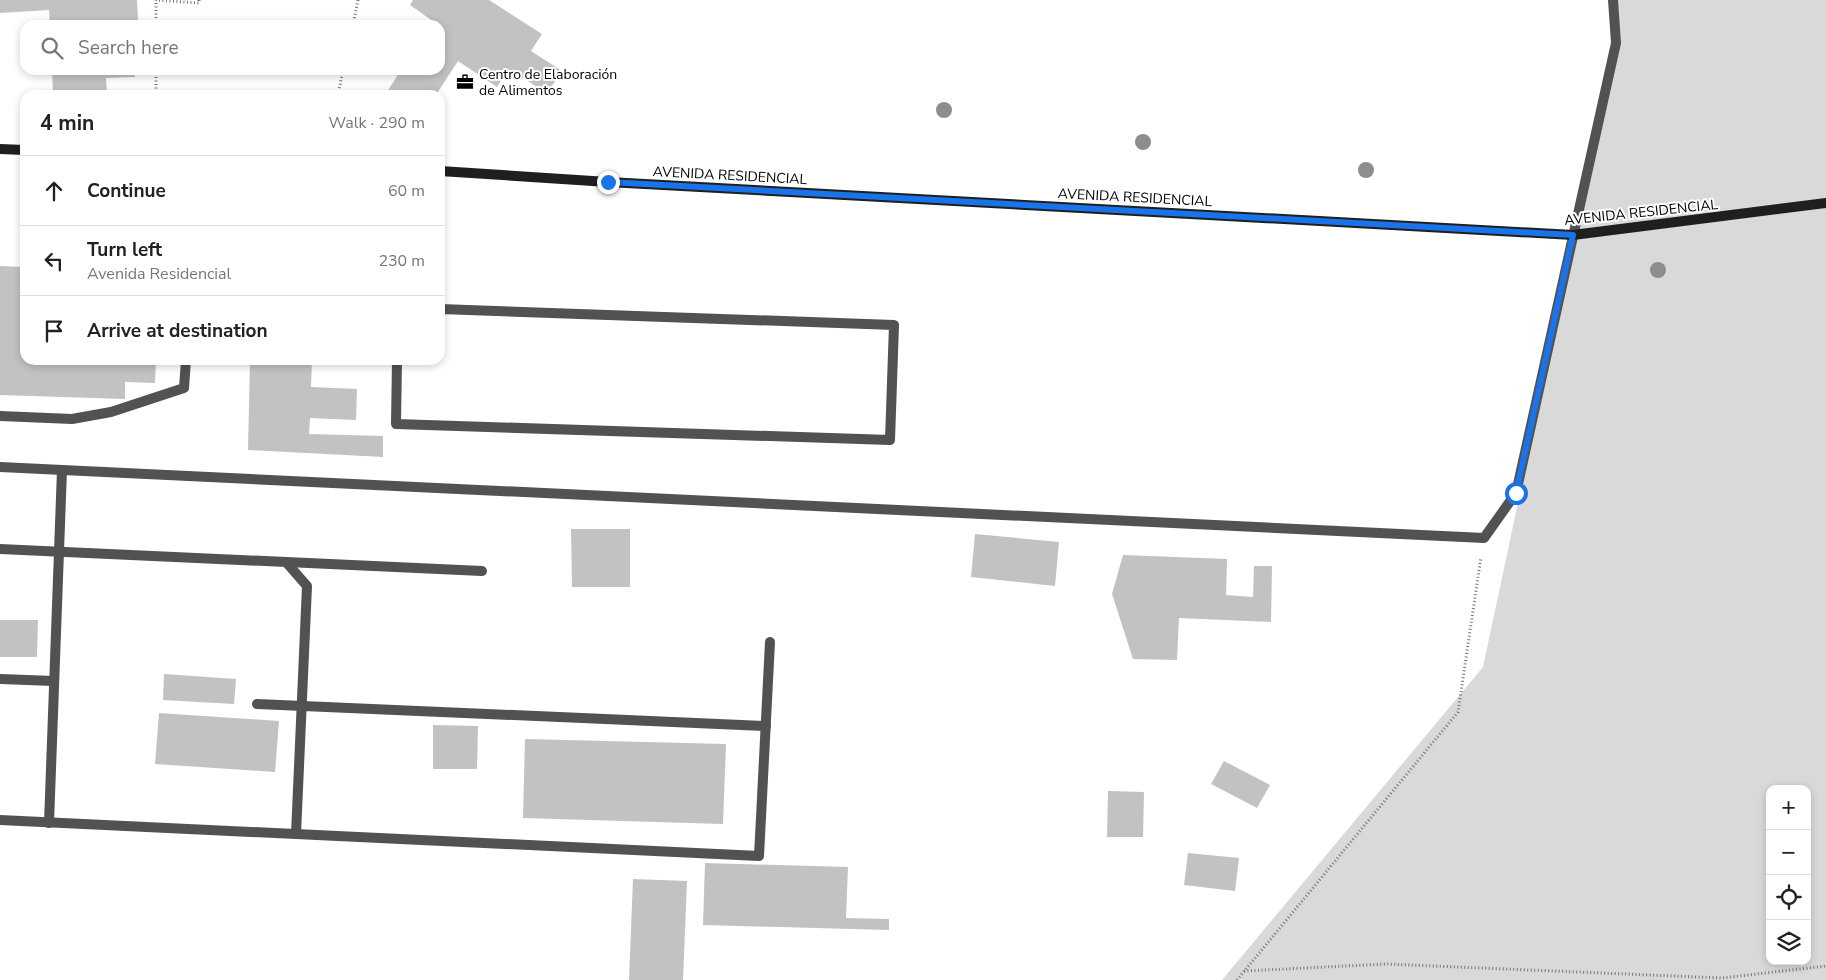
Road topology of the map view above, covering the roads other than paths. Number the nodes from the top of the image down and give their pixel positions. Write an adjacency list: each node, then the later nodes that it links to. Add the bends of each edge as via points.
1 (1613, 0): 6 (street, via 1616,43)
2 (0, 148): 3 (main road)
3 (20, 150)
4 (445, 173): 6 (main road, AVENIDA RESIDENCIAL)
5 (1826, 203): 6 (main road, AVENIDA RESIDENCIAL)
6 (1573, 235): 12 (street, via 1516,493 1484,538)
7 (445, 309): 9 (street, via 894,325 890,440 396,424)
8 (186, 365): 10 (street, via 184,388 111,412 72,419)
9 (397, 365)
10 (0, 416)
11 (0, 467): 12 (street)
12 (62, 470): 14 (street)
13 (0, 549): 14 (street)
14 (59, 552): 15 (street); 19 (street)
15 (286, 562): 16 (street); 21 (street, via 307,586)
16 (482, 571)
17 (770, 642): 22 (street)
18 (0, 679): 19 (street)
19 (54, 681): 24 (street)
20 (257, 704): 21 (street)
21 (302, 706): 22 (street); 25 (street)
22 (766, 726): 25 (street, via 759,856)
23 (0, 820): 24 (street)
24 (49, 823): 25 (street)
25 (296, 834)

